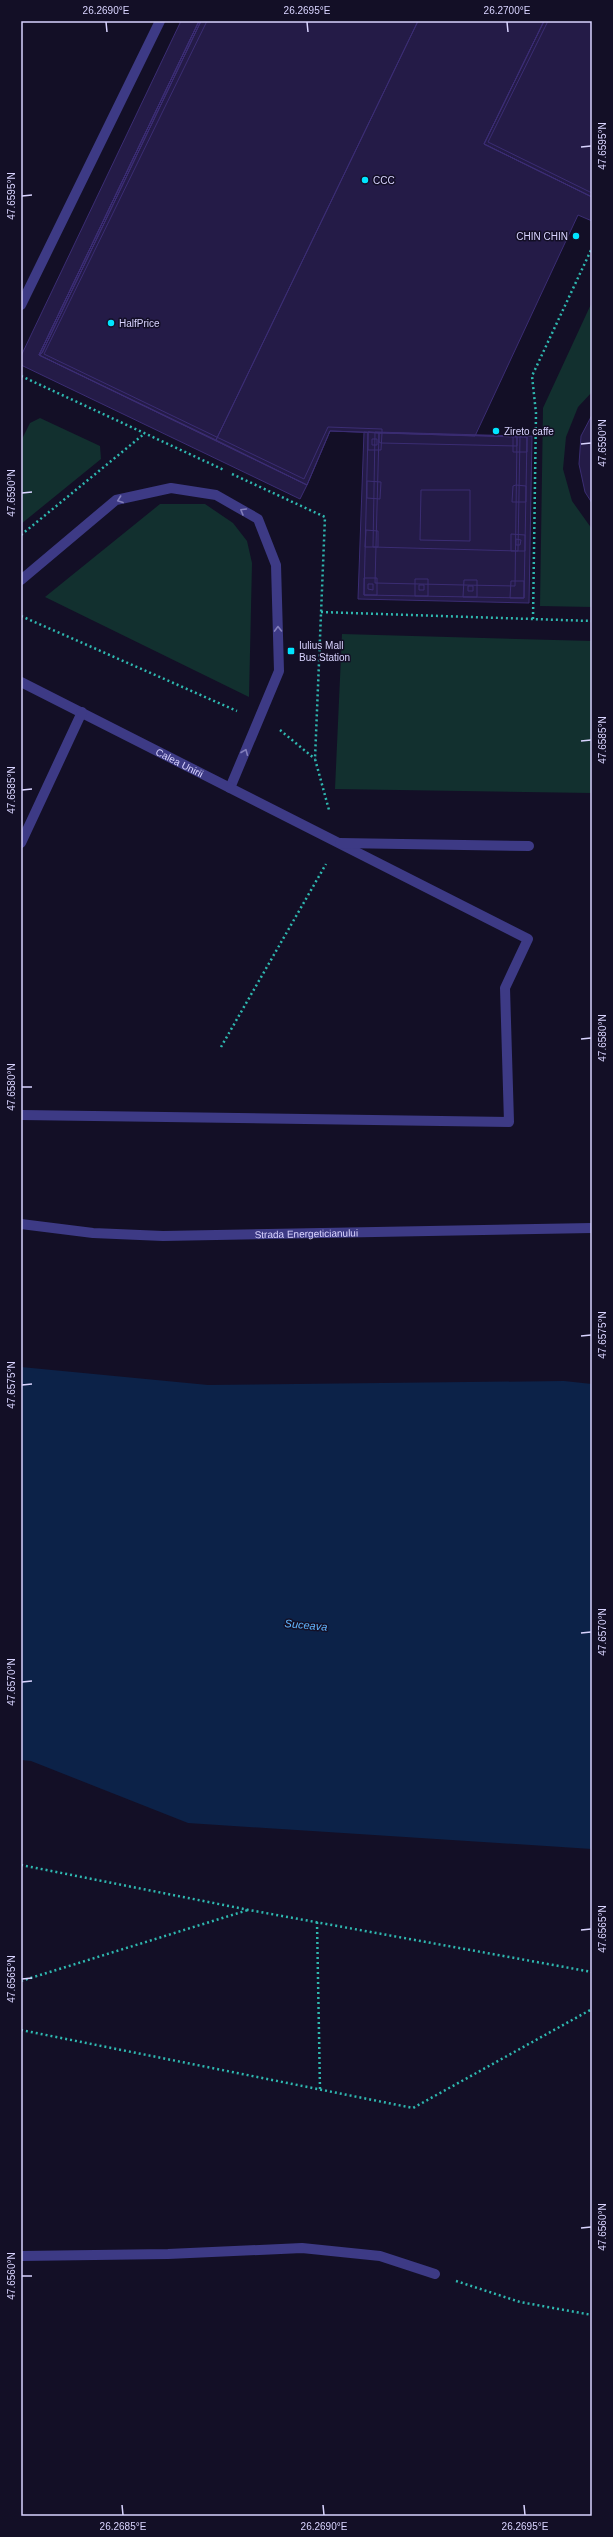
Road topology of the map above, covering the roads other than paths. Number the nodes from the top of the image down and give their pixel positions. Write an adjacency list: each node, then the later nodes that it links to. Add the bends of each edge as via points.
1 (160, 21): 2 (street)
2 (21, 305)
3 (21, 580): 6 (street, one-way to 3, via 279,671 276,565 258,519 216,495 171,488 116,500)
4 (21, 682): 5 (street, Calea Unirii)
5 (82, 712): 6 (street, Calea Unirii); 7 (street)
6 (230, 788): 8 (street, Calea Unirii)
7 (21, 843)
8 (338, 843): 9 (street); 10 (street, Calea Unirii, via 528,939 505,988 509,1122)
9 (529, 846)
10 (21, 1115)
11 (21, 1224): 12 (street, Strada Energeticianului, via 93,1233 163,1236)
12 (592, 1228)
13 (21, 2256): 14 (street, via 168,2254 302,2248 380,2256)
14 (435, 2274)

